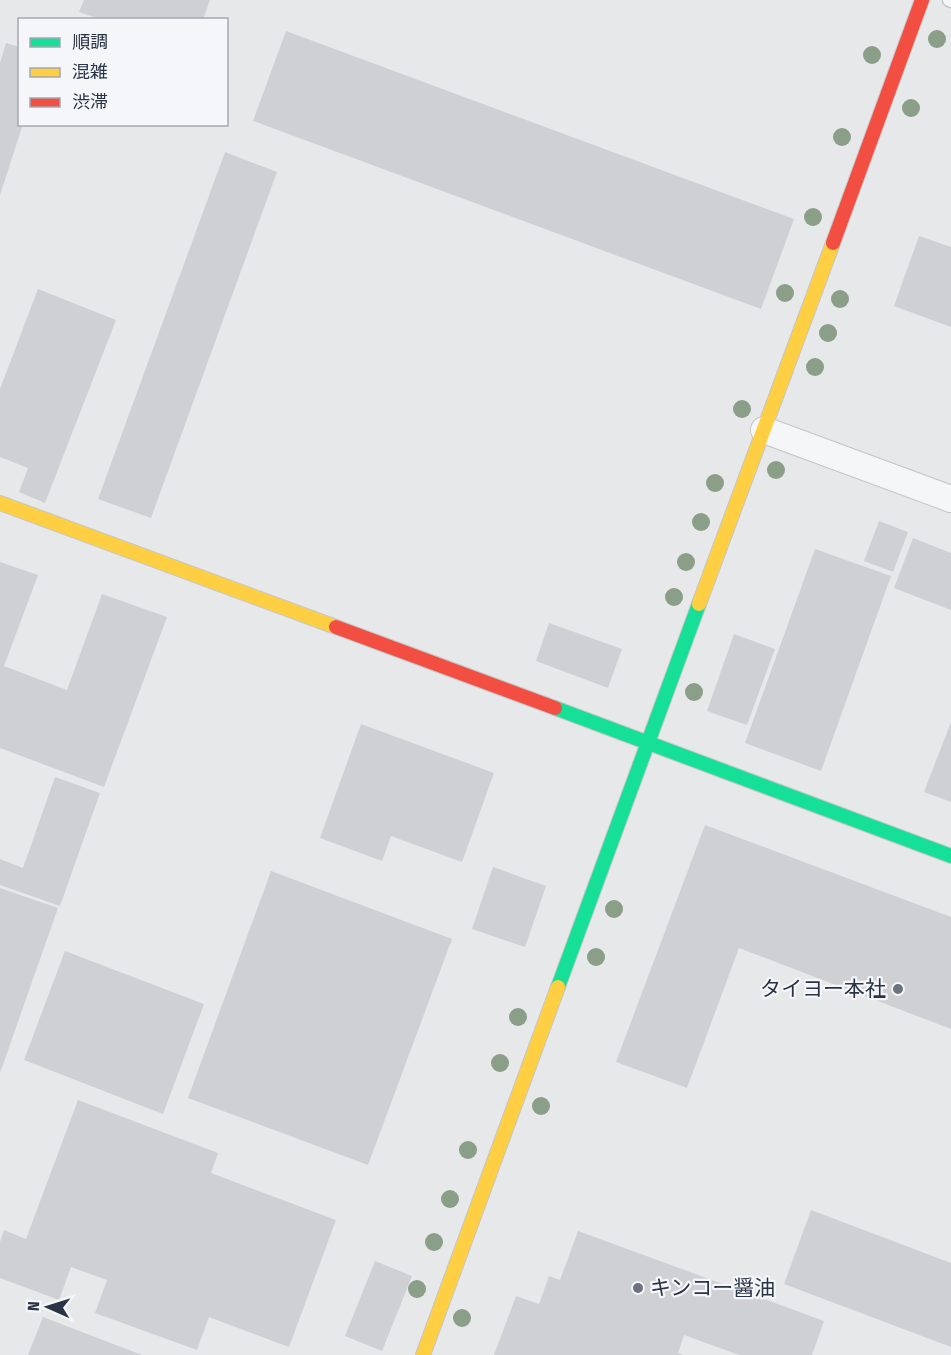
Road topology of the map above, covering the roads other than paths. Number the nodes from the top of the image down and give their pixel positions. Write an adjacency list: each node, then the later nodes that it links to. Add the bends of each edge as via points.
1 (922, 0): 2 (street)
2 (764, 430): 3 (street); 5 (street)
3 (951, 499)
4 (0, 503): 5 (street)
5 (649, 742): 6 (street); 7 (street)
6 (951, 856)
7 (423, 1355)

